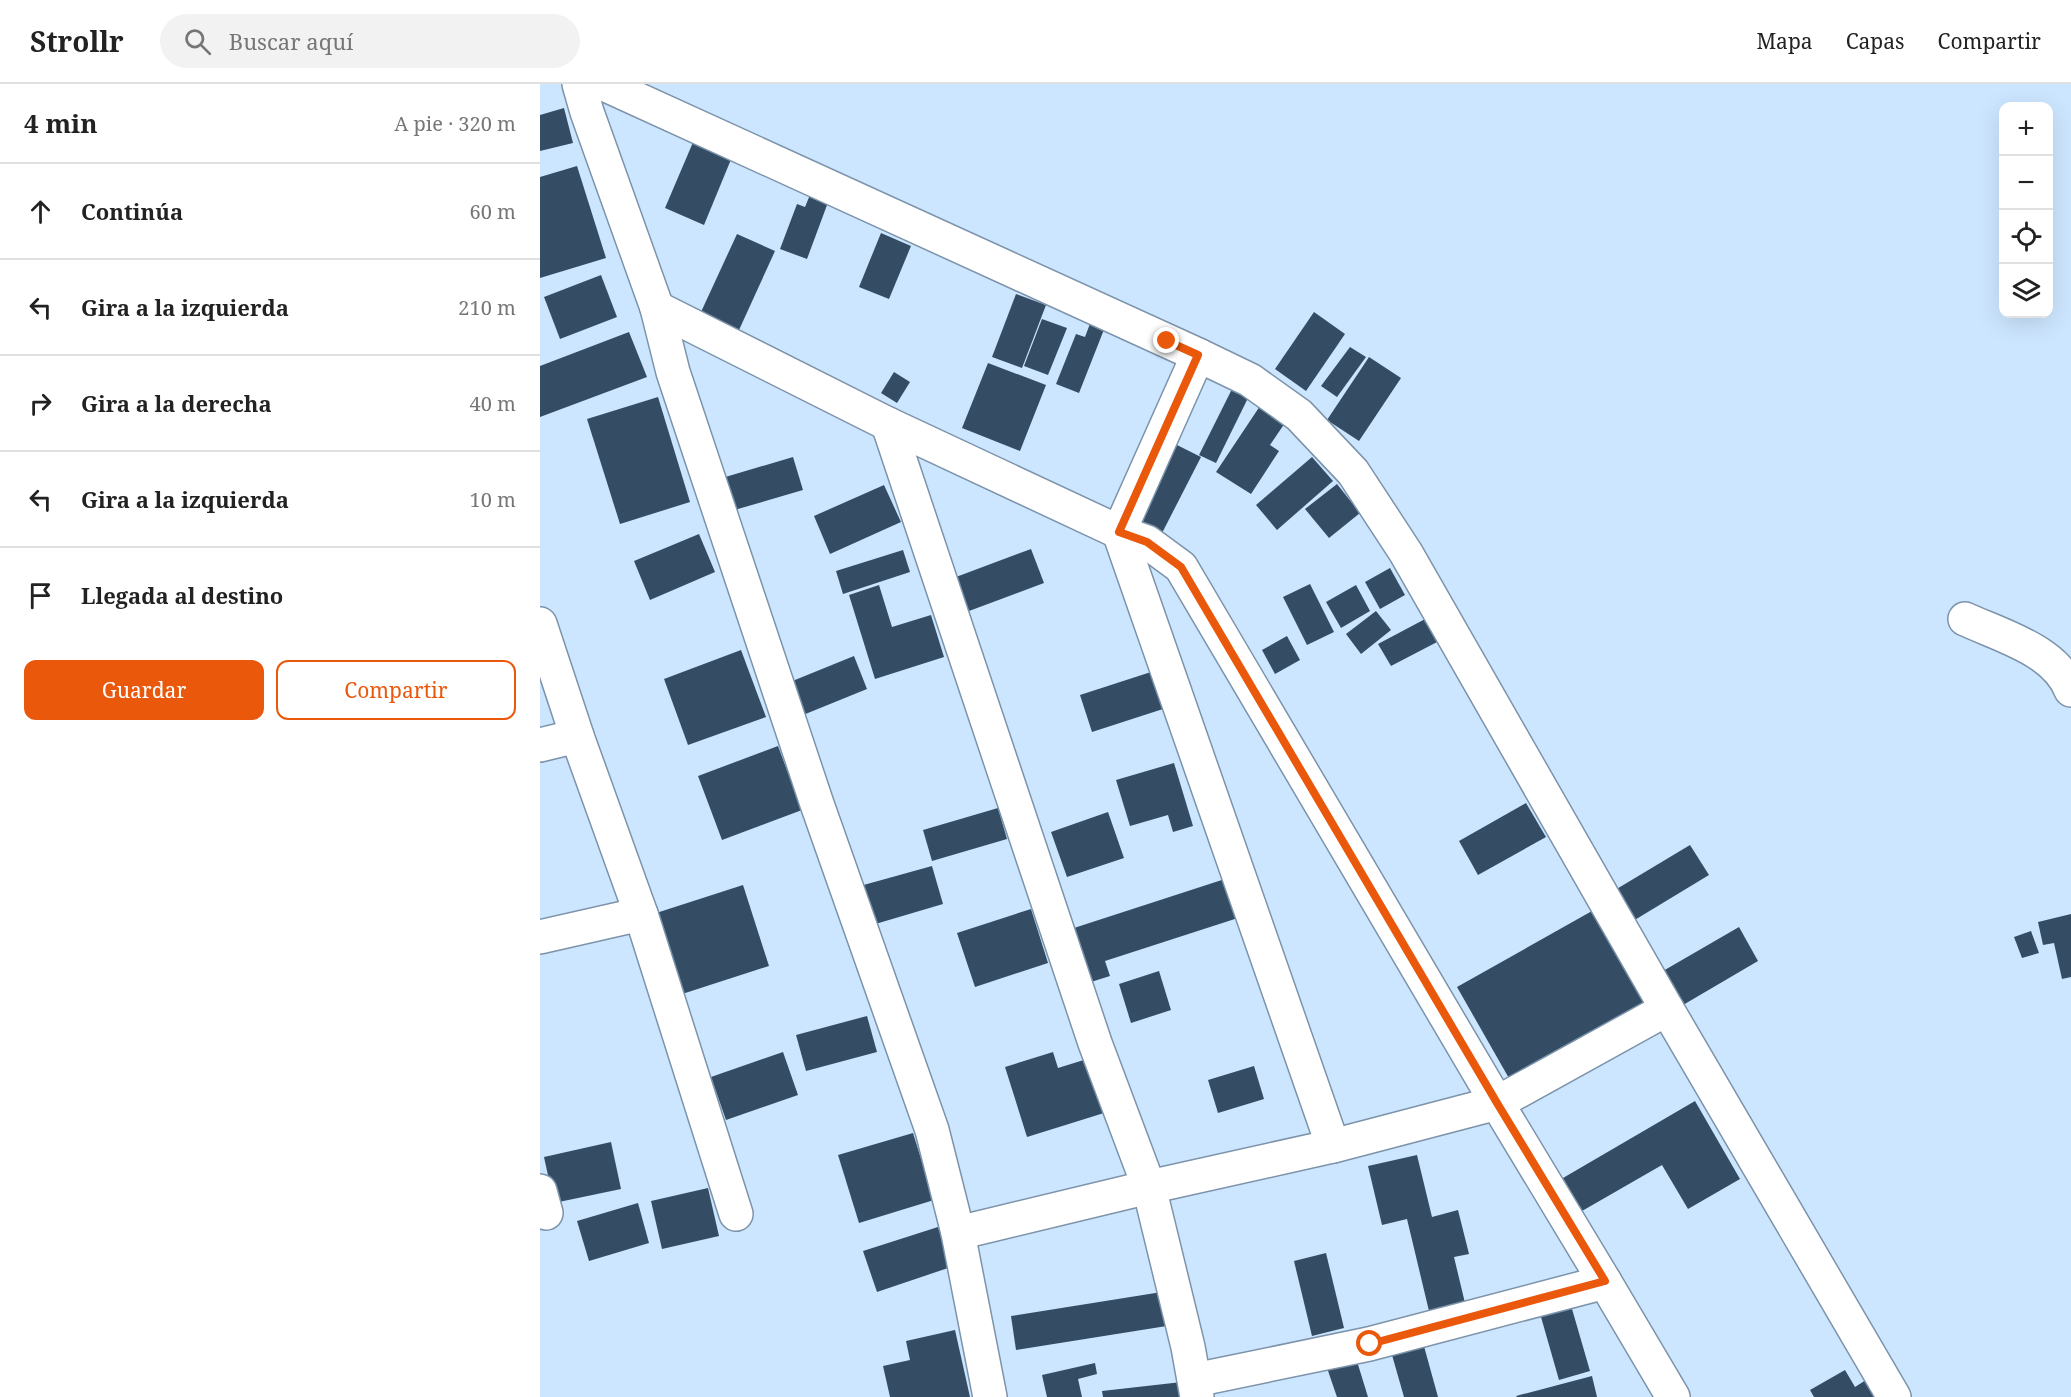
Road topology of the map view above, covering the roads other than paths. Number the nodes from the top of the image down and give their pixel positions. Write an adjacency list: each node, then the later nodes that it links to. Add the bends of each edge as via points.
1 (579, 84): 3 (street)
2 (604, 84): 4 (street)
3 (657, 308): 5 (street); 19 (street, via 673,372 817,804 932,1130)
4 (1198, 355): 6 (street); 14 (street, via 1250,380 1299,415 1353,472 1406,553)
5 (888, 424): 6 (street); 17 (street, via 1095,1043)
6 (1119, 532): 15 (street, via 1147,542 1181,567); 16 (street)
7 (1965, 619): 9 (street, via 2044,655 2066,678)
8 (540, 624): 10 (street)
9 (2071, 690)
10 (577, 736): 11 (street); 12 (street)
11 (540, 745)
12 (640, 914): 13 (street); 18 (street)
13 (540, 937)
14 (1667, 1009): 15 (street); 24 (street)
15 (1497, 1103): 16 (street); 20 (street)
16 (1333, 1146): 17 (street)
17 (1149, 1187): 19 (street); 21 (street)
18 (736, 1214)
19 (958, 1233): 22 (street)
20 (1605, 1281): 21 (street); 23 (street)
21 (1196, 1388)
22 (990, 1397)
23 (1673, 1397)
24 (1894, 1397)

